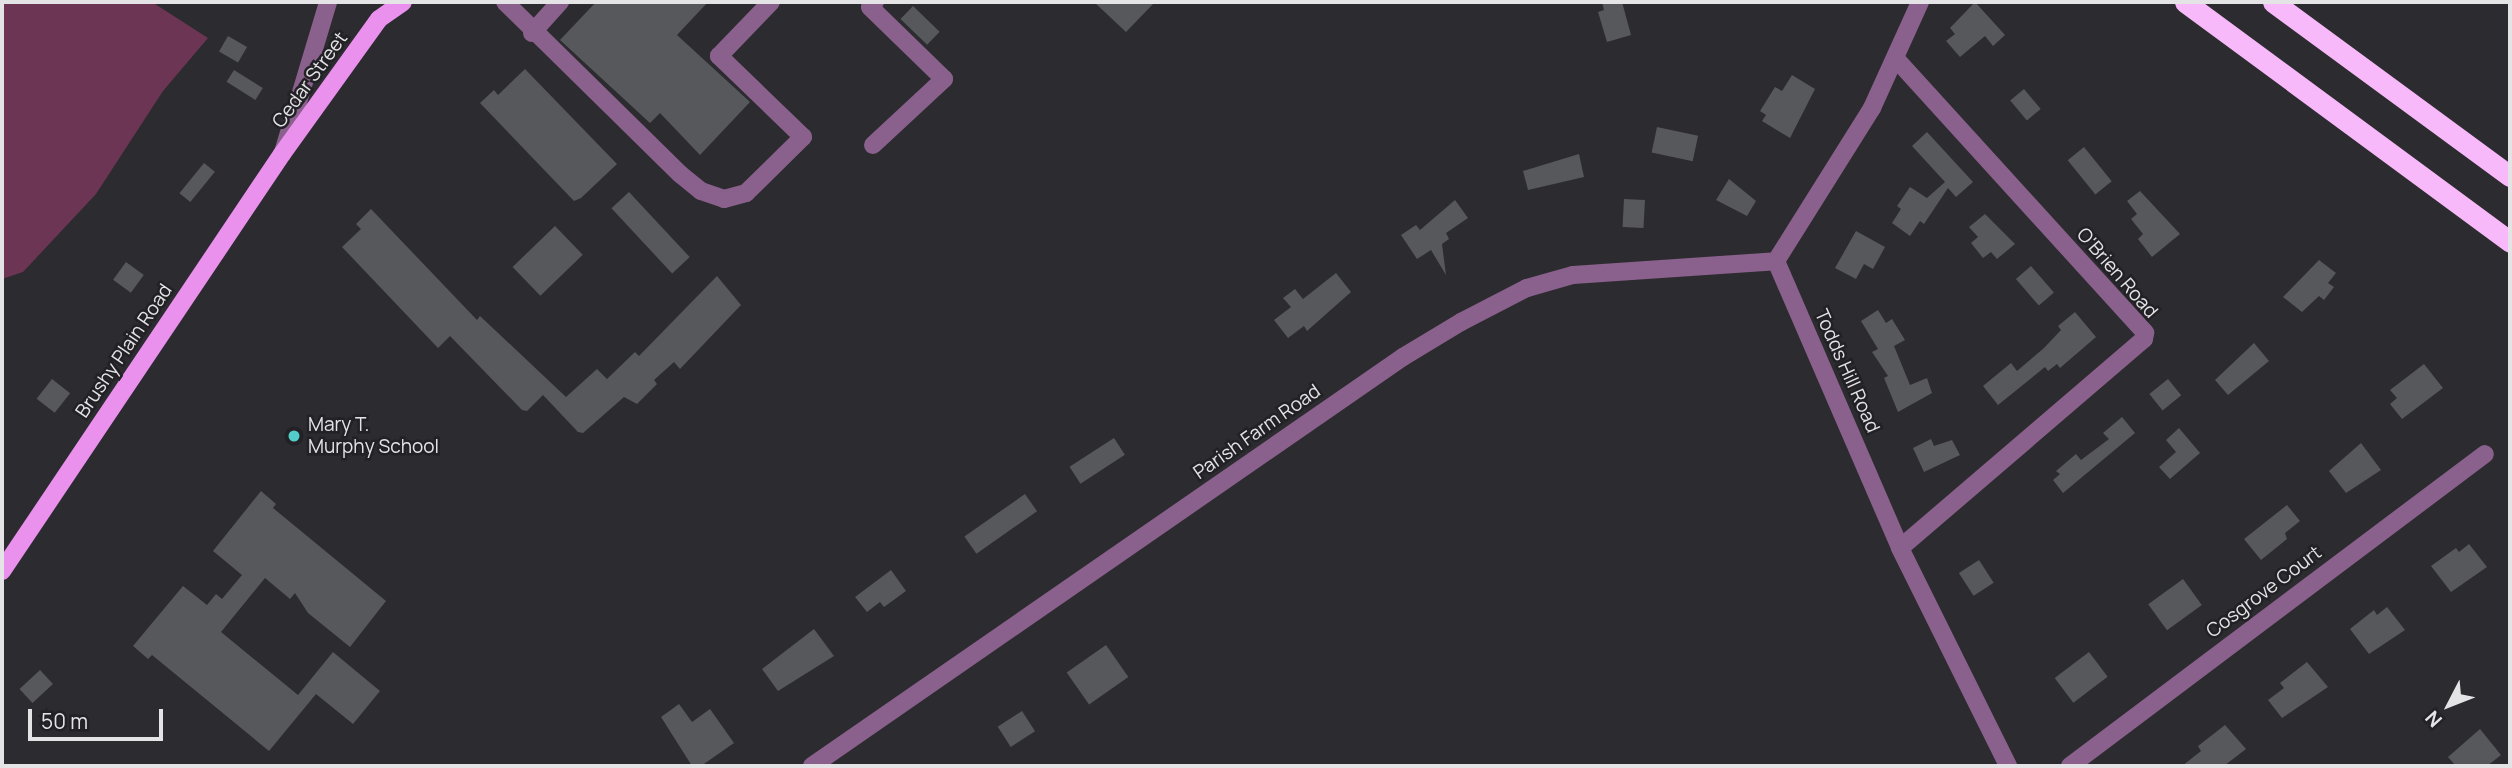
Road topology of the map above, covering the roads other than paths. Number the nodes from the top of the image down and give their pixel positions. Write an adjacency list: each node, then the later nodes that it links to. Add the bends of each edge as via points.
1 (328, 2): 13 (street)
2 (402, 2): 13 (main road, Cedar Street, via 379,19)
3 (505, 2): 10 (street)
4 (561, 2): 10 (street)
5 (771, 2): 10 (street, via 719,56 803,136 746,193 724,199 701,191 680,174)
6 (875, 2): 12 (street, via 870,7 944,79)
7 (1920, 2): 11 (street)
8 (2185, 2): 15 (highway)
9 (2275, 2): 14 (highway)
10 (532, 33)
11 (1897, 60): 16 (street, via 1855,138); 18 (street, O'Brien Road, via 2145,333 2144,340)
12 (873, 145)
13 (282, 154): 19 (main road, Brushy Plain Road)
14 (2510, 176)
15 (2510, 242)
16 (1776, 261): 18 (street, Todds Hill Road); 20 (street, Parish Farm Road, via 1573,275 1528,288 1461,322 1381,372)
17 (2485, 454): 22 (street, Cosgrove Court)
18 (1900, 548): 21 (street, Todds Hill Road)
19 (2, 571)
20 (812, 766)
21 (2008, 766)
22 (2070, 766)

